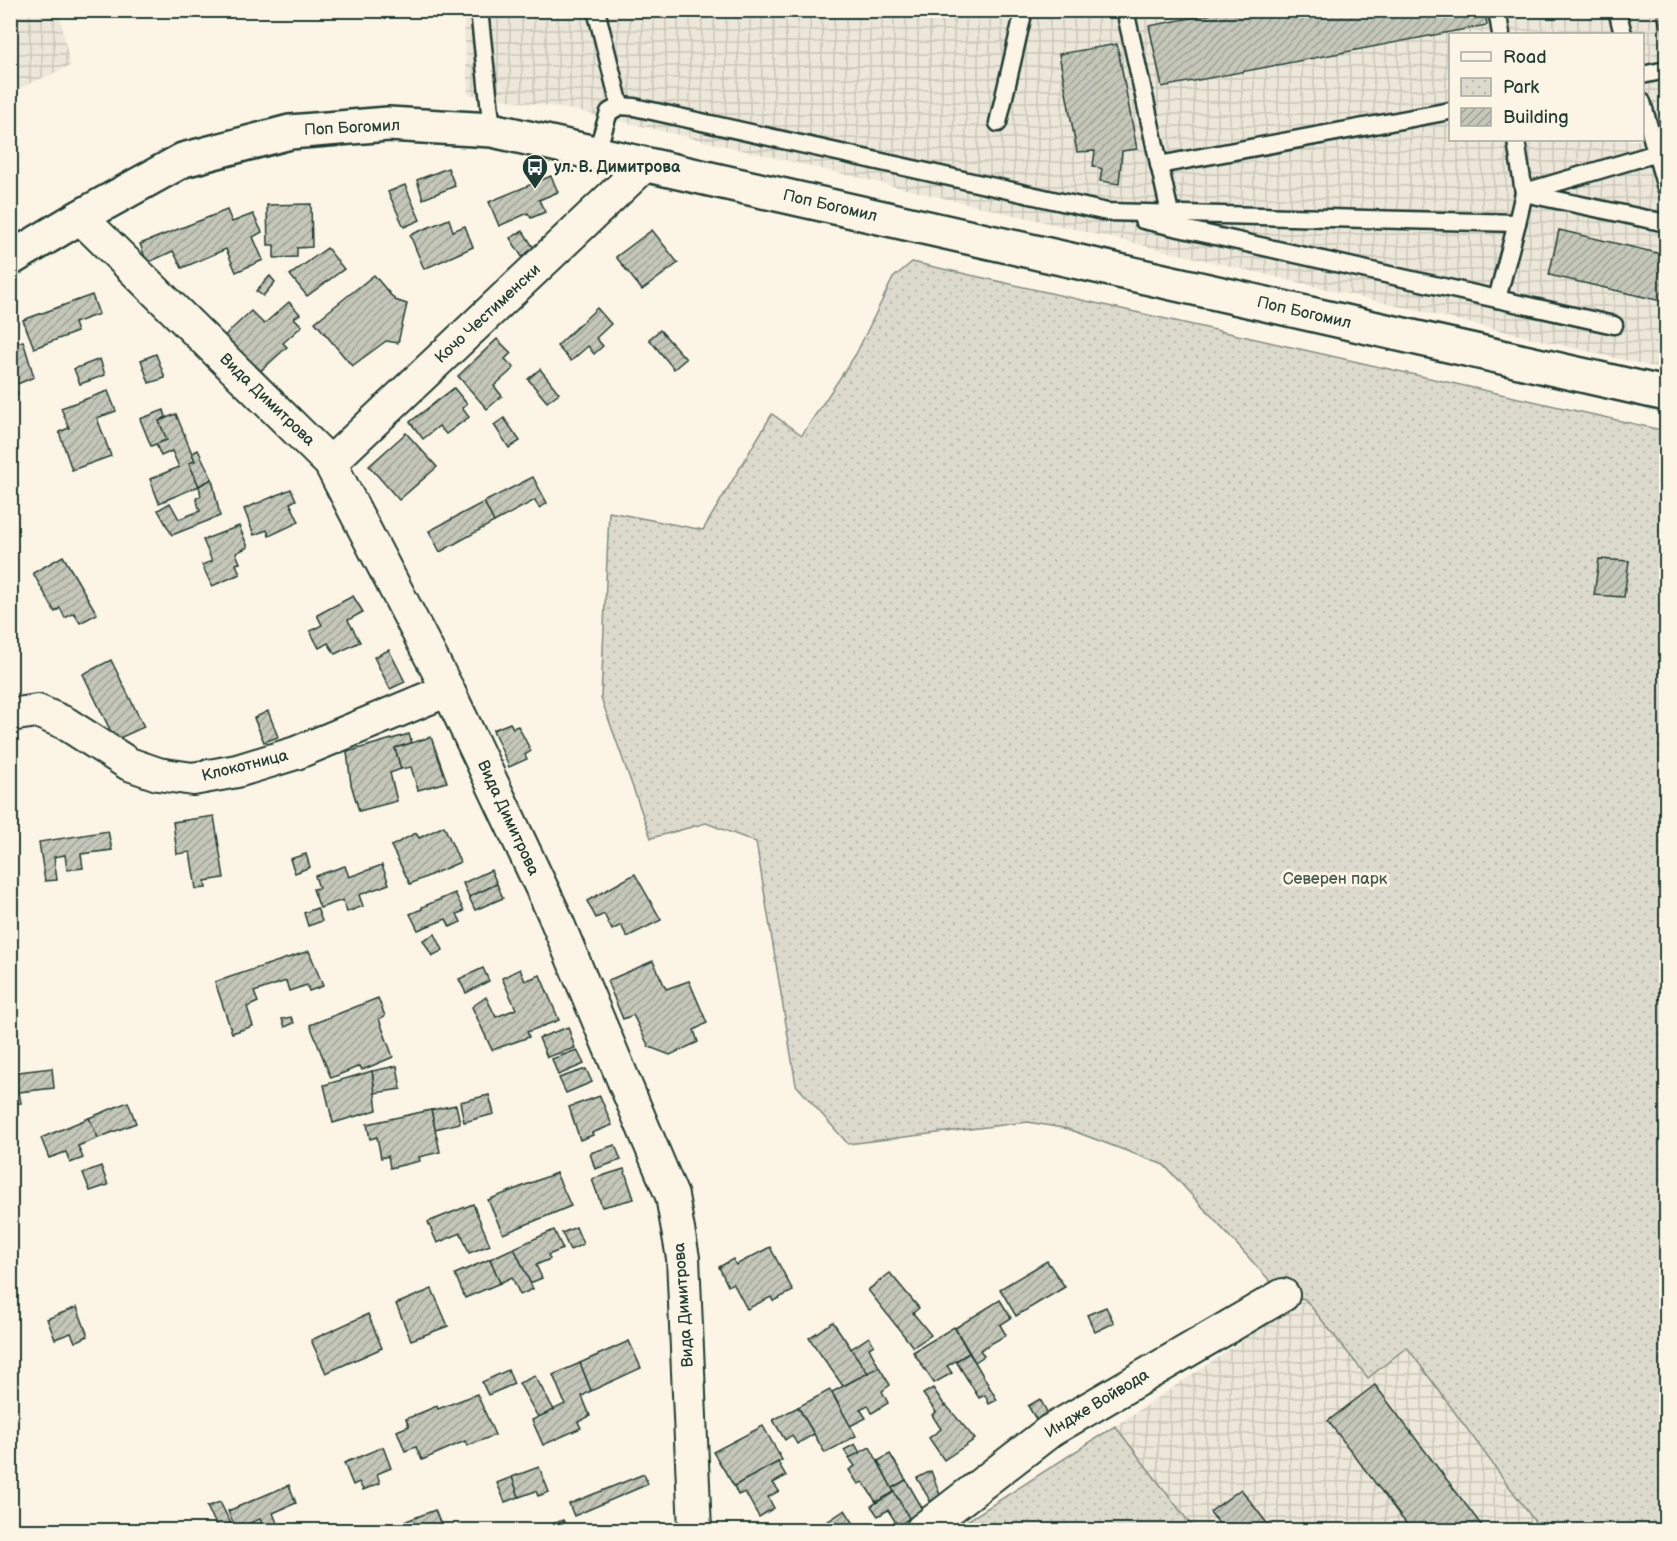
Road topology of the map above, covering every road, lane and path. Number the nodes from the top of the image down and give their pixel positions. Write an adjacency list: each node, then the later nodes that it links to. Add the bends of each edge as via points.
1 (479, 10): 15 (lane)
2 (596, 10): 11 (lane)
3 (1024, 10): 14 (lane)
4 (1125, 10): 20 (lane)
5 (1497, 10): 7 (lane)
6 (1617, 10): 8 (lane)
7 (1501, 33)
8 (1623, 33)
9 (1666, 70): 10 (lane)
10 (1644, 75)
11 (620, 106): 18 (lane, via 609,112); 23 (lane)
12 (1644, 109): 17 (lane)
13 (1449, 111): 20 (lane)
14 (998, 123)
15 (492, 130): 18 (street, Поп Богомил); 25 (street, Поп Богомил, via 388,124 290,132 183,160)
16 (1516, 141): 22 (lane)
17 (1657, 153): 21 (lane); 22 (lane)
18 (596, 154): 19 (street, Поп Богомил)
19 (645, 165): 31 (street, Поп Богомил); 32 (street, Кочо Честименски)
20 (1160, 165): 24 (lane)
21 (1666, 188)
22 (1524, 192): 26 (lane); 27 (lane)
23 (1107, 212): 24 (lane); 29 (lane)
24 (1170, 213): 26 (lane)
25 (80, 217): 28 (street, Поп Богомил); 32 (street, Вида Димитрова)
26 (1517, 223): 29 (lane)
27 (1666, 224)
28 (10, 259)
29 (1497, 299): 30 (lane)
30 (1614, 325)
31 (1666, 394)
32 (330, 463): 33 (street, Вида Димитрова)
33 (448, 690): 34 (street, Клокотница, via 296,753 237,771 193,779 158,774 129,764 65,723 37,711); 36 (street, Вида Димитрова, via 553,912 672,1196 683,1257)
34 (10, 715)
35 (1282, 1295): 37 (street, Индже Войвода, via 1050,1431)
36 (695, 1530)
37 (922, 1530)

